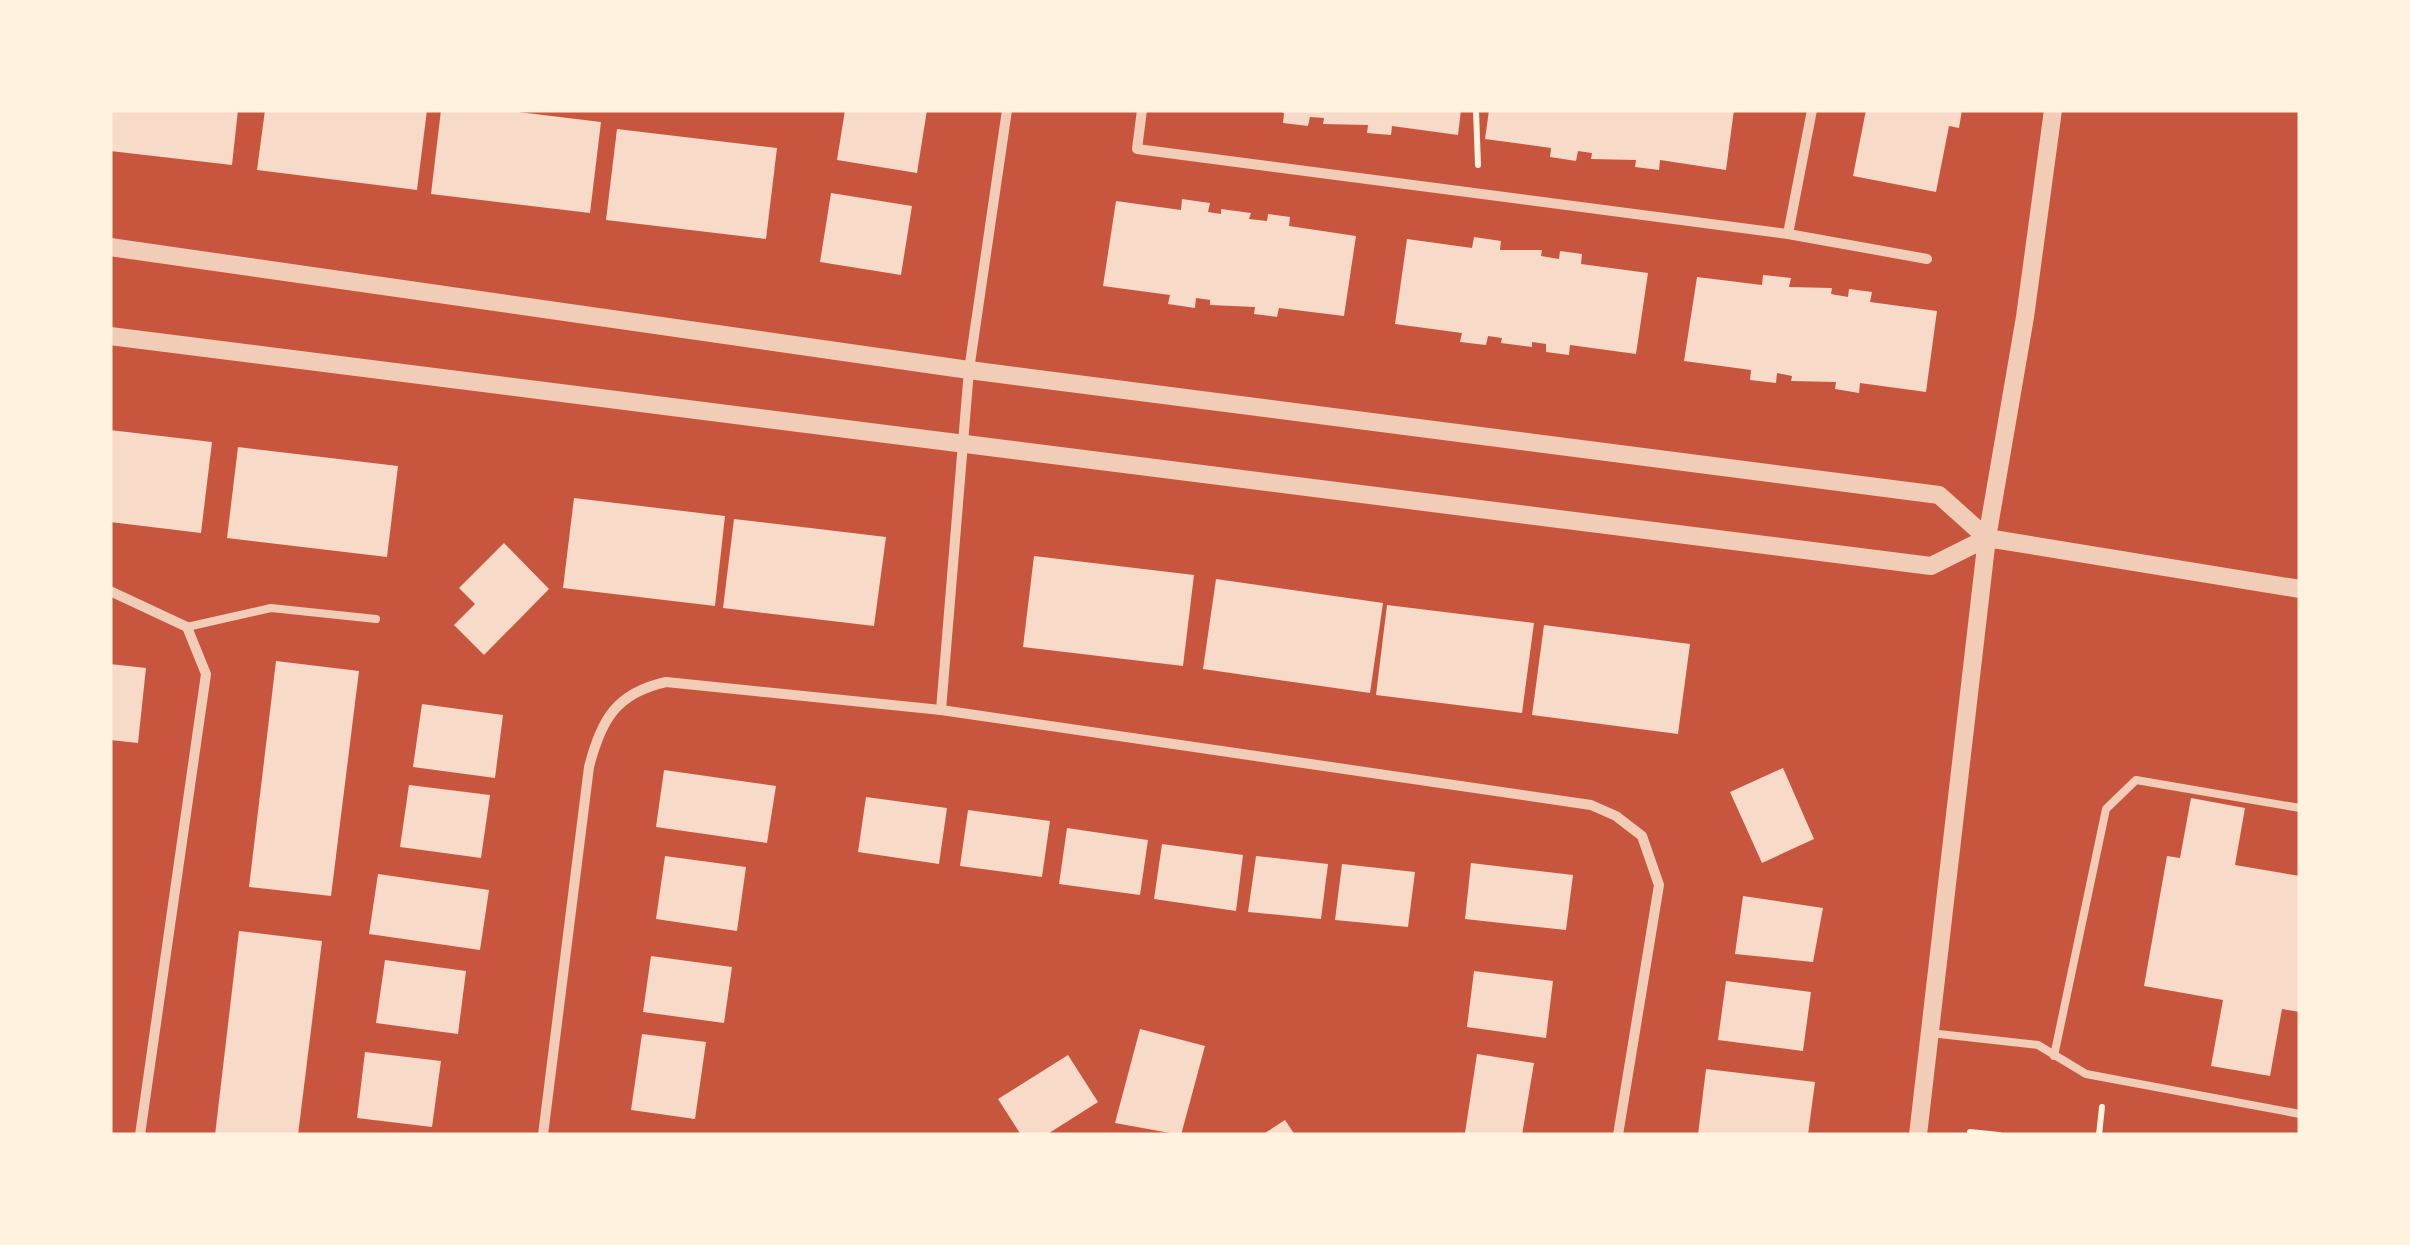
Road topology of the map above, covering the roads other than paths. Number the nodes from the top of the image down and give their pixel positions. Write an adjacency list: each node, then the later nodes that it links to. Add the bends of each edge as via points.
1 (1007, 110): 9 (street)
2 (1142, 110): 5 (street, via 1137,149)
3 (1812, 110): 5 (street)
4 (2053, 110): 11 (street)
5 (1788, 234): 7 (street)
6 (110, 247): 9 (street)
7 (1928, 259)
8 (110, 336): 10 (street)
9 (970, 370): 10 (street); 11 (street, via 1939,496)
10 (962, 444): 11 (street, via 1931,566); 16 (street)
11 (1987, 538): 12 (street); 18 (street)
12 (2300, 589)
13 (110, 591): 15 (street)
14 (376, 619): 15 (lane, via 271,608)
15 (186, 627): 21 (street, via 206,674)
16 (941, 710): 22 (street, via 666,682 638,688 616,704 599,728 589,768); 23 (street, via 1591,805 1616,816 1642,836 1659,885)
17 (2300, 808): 19 (lane, via 2136,780 2106,809)
18 (1930, 1032): 19 (lane, via 2038,1045); 24 (street)
19 (2054, 1056): 20 (lane, via 2086,1074)
20 (2300, 1114)
21 (140, 1135)
22 (544, 1135)
23 (1618, 1135)
24 (1918, 1135)

